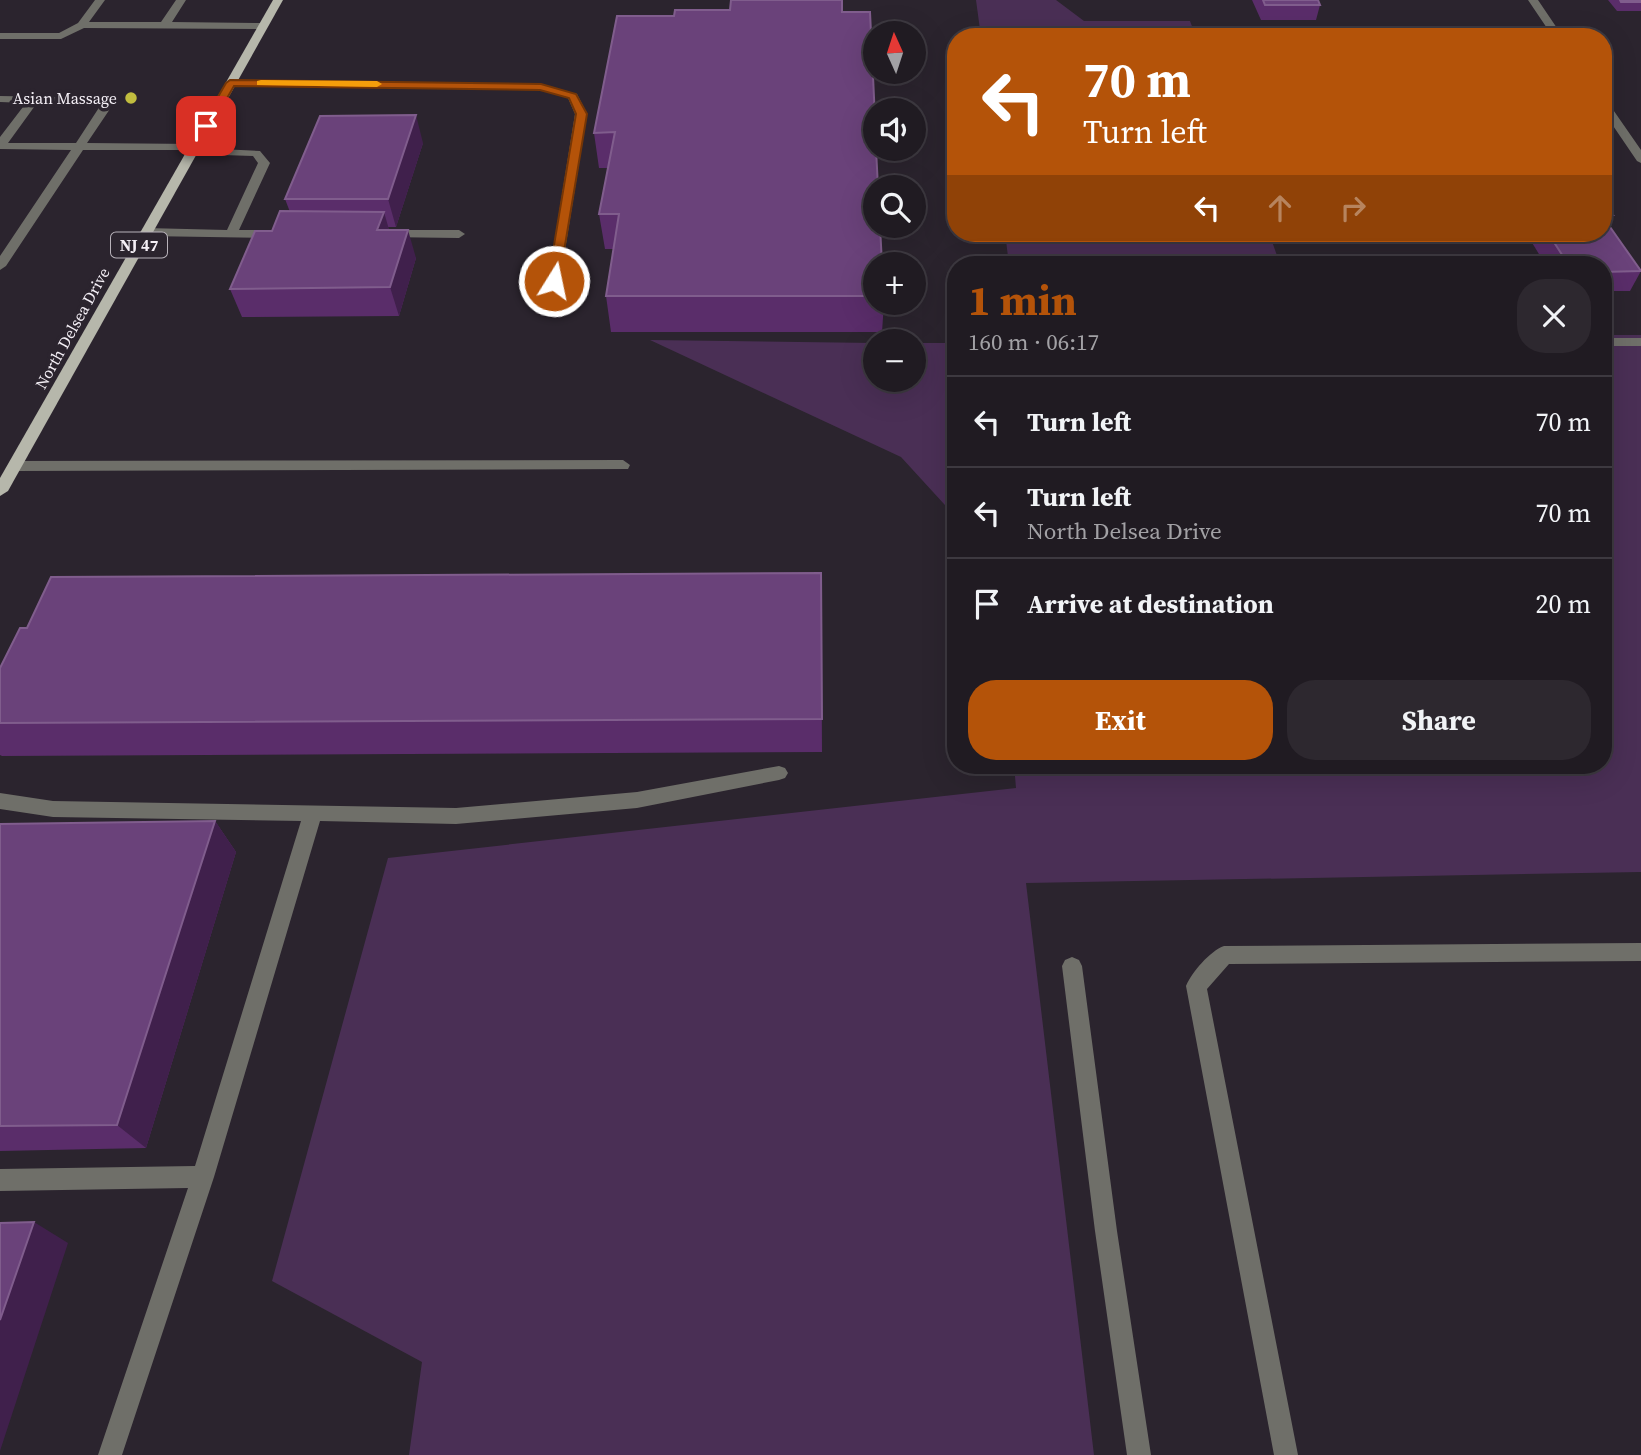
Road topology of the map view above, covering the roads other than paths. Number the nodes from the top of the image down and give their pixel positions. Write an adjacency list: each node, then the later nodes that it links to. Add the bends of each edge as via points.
1 (100, 0): 5 (street)
2 (181, 0): 6 (street)
3 (278, 0): 7 (main road, North Delsea Drive / NJ 47)
4 (1533, 0): 8 (street)
5 (82, 25): 6 (street); 9 (street, via 61,36)
6 (164, 26): 7 (street)
7 (263, 26): 10 (main road, North Delsea Drive / NJ 47)
8 (1552, 28)
9 (0, 36)
10 (230, 83): 16 (main road, North Delsea Drive / NJ 47); 24 (street, via 541,87 573,96 582,114)
11 (0, 99): 12 (street)
12 (34, 100): 14 (street); 15 (street, via 110,100)
13 (1612, 116): 17 (street)
14 (0, 145): 15 (street)
15 (80, 146): 16 (street); 23 (street)
16 (193, 149): 18 (main road, North Delsea Drive / NJ 47); 19 (street, via 256,153 264,163)
17 (1641, 159)
18 (146, 232): 19 (street); 28 (main road, North Delsea Drive / NJ 47)
19 (231, 234): 20 (street)
20 (284, 234)
21 (379, 234): 22 (street)
22 (459, 234)
23 (0, 266)
24 (554, 281)
25 (1612, 342): 26 (street)
26 (1641, 342)
27 (623, 465): 28 (street)
28 (14, 466): 29 (main road, North Delsea Drive / NJ 47)
29 (0, 491)
30 (779, 773): 32 (street, via 638,800 456,816)
31 (0, 801): 32 (street, via 53,809)
32 (313, 813): 35 (street)
33 (1641, 952): 39 (street, via 1224,955 1196,986)
34 (1072, 966): 38 (street)
35 (203, 1177): 36 (street); 37 (street)
36 (0, 1180)
37 (110, 1455)
38 (1139, 1455)
39 (1286, 1455)

